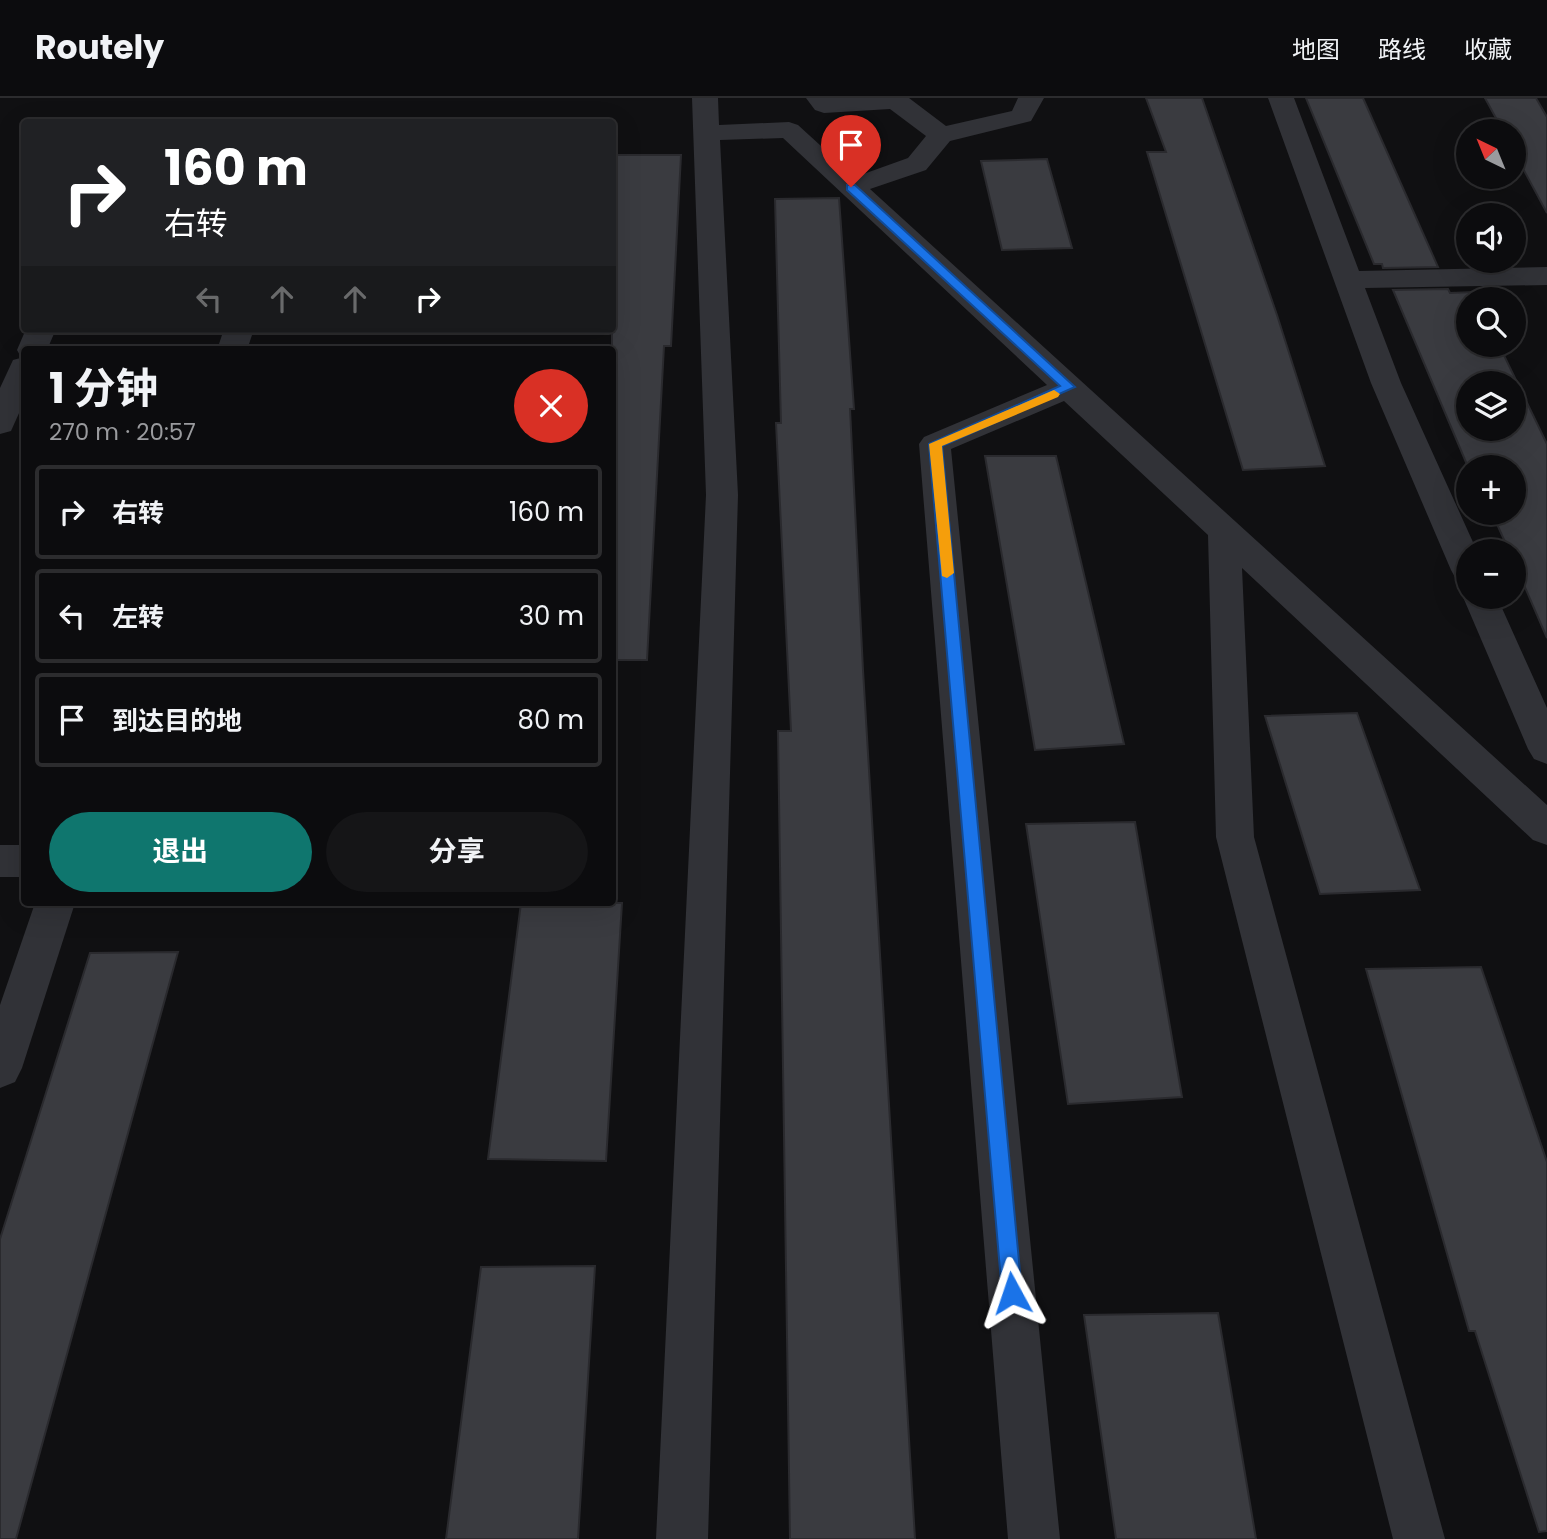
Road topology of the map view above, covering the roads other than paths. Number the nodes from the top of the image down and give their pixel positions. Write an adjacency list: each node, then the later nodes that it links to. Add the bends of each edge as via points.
1 (1031, 98): 7 (street, via 1022,116)
2 (1281, 98): 10 (street)
3 (896, 100): 4 (street); 7 (street)
4 (822, 101): 6 (street)
5 (705, 116): 6 (street); 23 (street, via 722,495)
6 (789, 130): 8 (street)
7 (941, 135): 8 (street, via 917,164)
8 (851, 187): 12 (street)
9 (1547, 276): 10 (street)
10 (1348, 280): 15 (street, via 1386,383)
11 (21, 374): 13 (street)
12 (1069, 387): 14 (street); 24 (street, via 935,444)
13 (0, 424)
14 (1224, 530): 18 (street); 25 (street, via 1235,837)
15 (1456, 543)
16 (1485, 609): 17 (street)
17 (1547, 749)
18 (1547, 828)
19 (0, 861): 20 (street)
20 (21, 861)
21 (54, 906): 22 (street)
22 (0, 1068)
23 (682, 1539)
24 (1034, 1539)
25 (1419, 1539)

